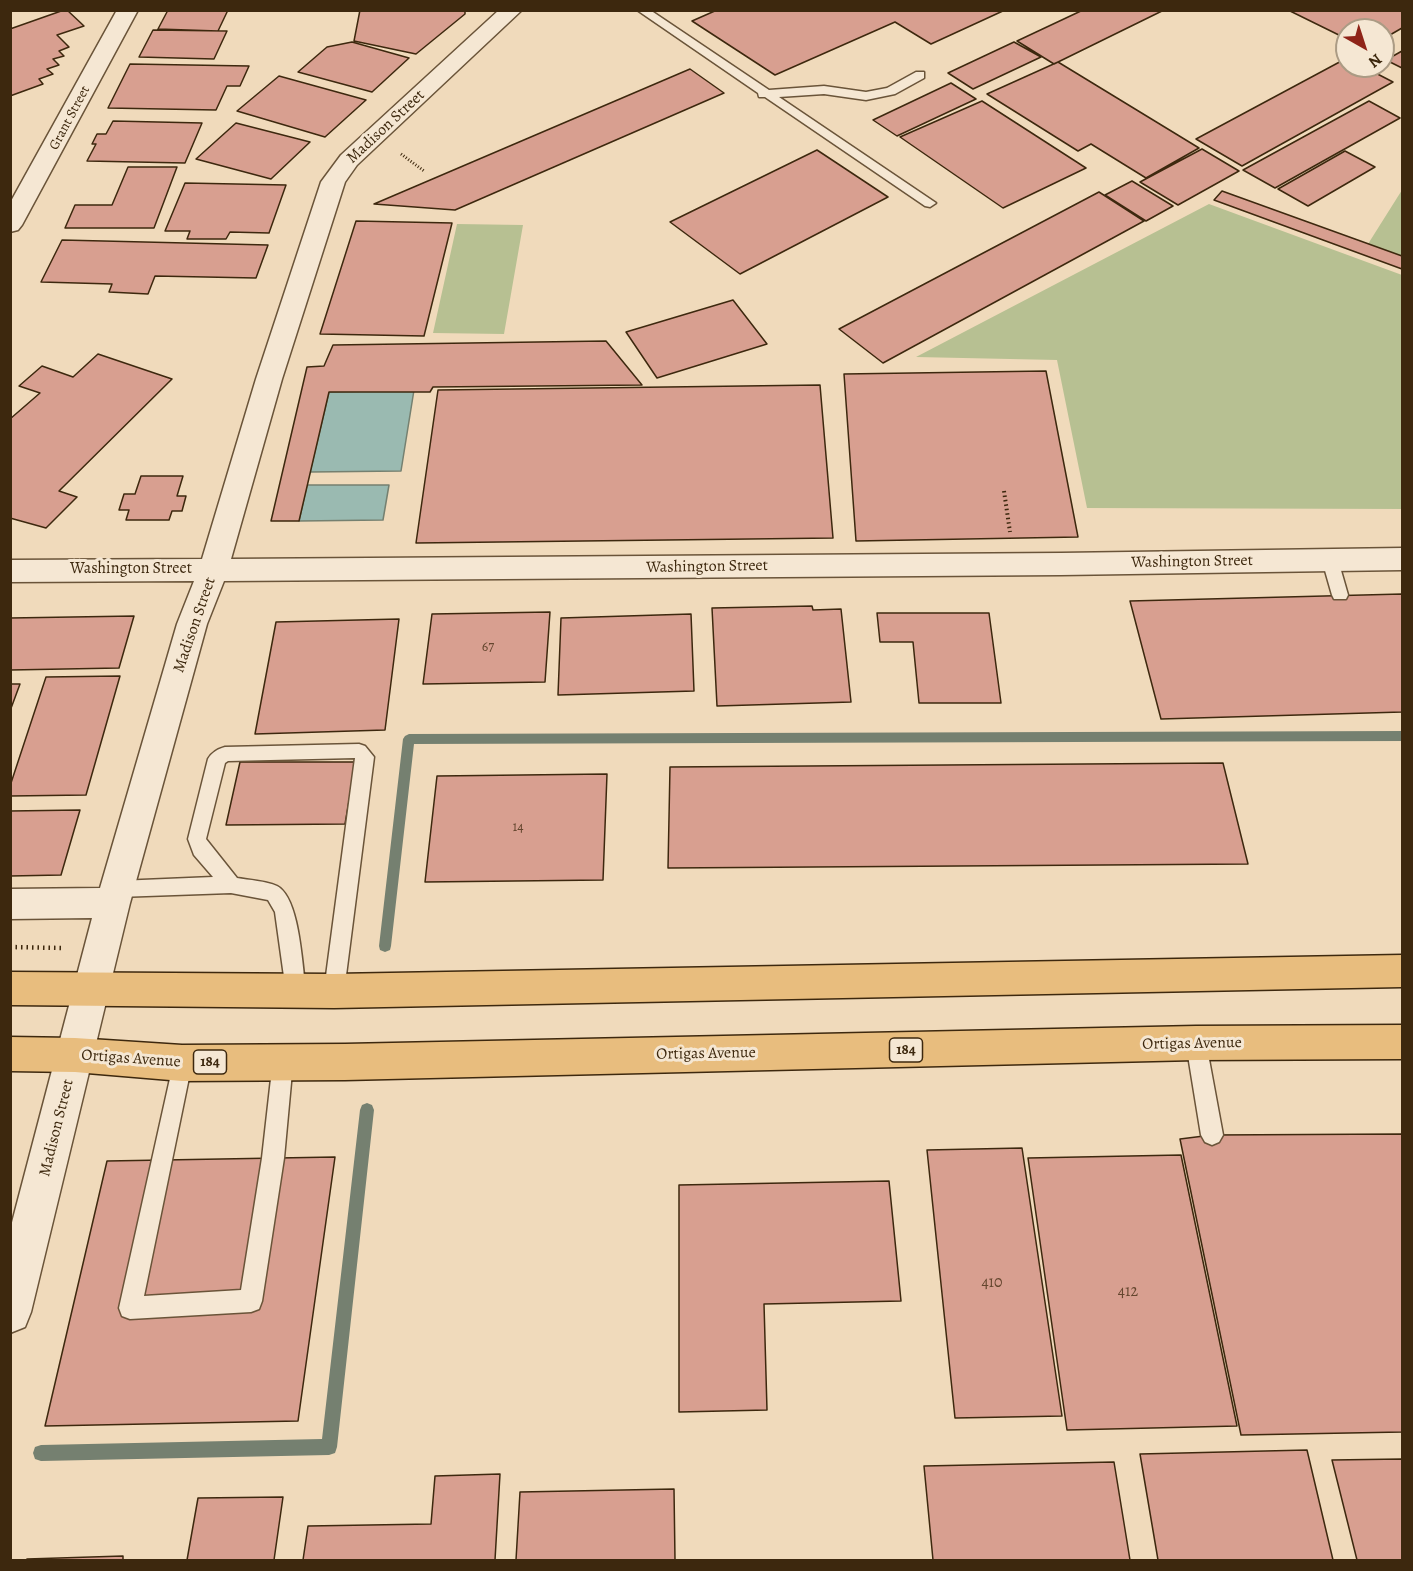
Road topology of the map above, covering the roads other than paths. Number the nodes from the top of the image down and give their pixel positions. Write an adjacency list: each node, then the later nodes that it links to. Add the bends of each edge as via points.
1 (128, 10): 7 (street, Grant Street)
2 (512, 10): 10 (street, Madison Street, via 349,160 333,182)
3 (642, 10): 5 (lane)
4 (920, 75): 5 (lane, via 891,91 866,96 824,90)
5 (763, 93): 6 (lane)
6 (930, 203)
7 (10, 225)
8 (1402, 559): 9 (street, Washington Street)
9 (1330, 560): 10 (street, Washington Street, via 439,570); 12 (lane)
10 (214, 568): 11 (street, Washington Street); 14 (street, Madison Street, via 192,624)
11 (10, 571)
12 (1340, 595)
13 (231, 885): 14 (lane); 19 (lane, via 201,849 197,838 218,759 225,754 359,751 365,757); 20 (lane, via 273,893 281,902)
14 (116, 896): 15 (street); 18 (street, Madison Street)
15 (10, 904)
16 (1402, 971): 19 (main road)
17 (10, 988): 18 (main road)
18 (93, 988): 20 (main road); 24 (street, Madison Street)
19 (346, 990): 20 (main road)
20 (296, 991)
21 (1402, 1042): 22 (main road, Ortigas Avenue / 184)
22 (1196, 1043): 25 (main road, Ortigas Avenue / 184); 27 (lane)
23 (10, 1054): 24 (main road, Ortigas Avenue / 184)
24 (75, 1055): 26 (main road, Ortigas Avenue / 184); 28 (street, Madison Street)
25 (283, 1061): 26 (main road, Ortigas Avenue / 184); 26 (lane, via 251,1301 130,1308)
26 (182, 1063)
27 (1212, 1135)
28 (10, 1312)

